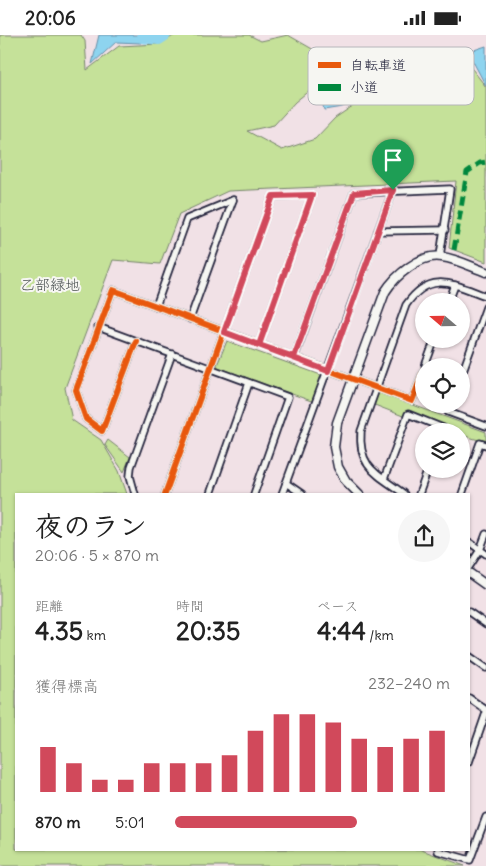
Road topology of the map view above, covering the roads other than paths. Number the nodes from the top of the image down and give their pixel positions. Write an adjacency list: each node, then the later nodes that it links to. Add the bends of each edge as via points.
1 (393, 190): 2 (street, via 450,189); 3 (street); 17 (street, via 354,193)
2 (445, 230): 3 (street); 4 (street)
3 (378, 231): 20 (street)
4 (440, 256): 5 (street); 22 (street, via 411,265 390,283)
5 (486, 273)
6 (455, 285): 7 (street); 8 (street); 23 (street, via 440,281 426,285 414,294 406,305)
7 (452, 293)
8 (486, 296)
9 (156, 306): 11 (street); 11 (street, via 186,219 233,201); 12 (street, via 113,290)
10 (486, 307): 18 (street)
11 (190, 319): 13 (street)
12 (98, 327): 14 (street); 14 (street, via 76,390 86,419 102,431)
13 (224, 332): 15 (street); 15 (street, via 273,196 312,195); 19 (street)
14 (136, 341): 16 (street)
15 (259, 345): 17 (street)
16 (172, 354): 19 (street); 32 (street, via 131,467)
17 (294, 357): 20 (street)
18 (468, 358)
19 (211, 369): 21 (street); 33 (street)
20 (328, 371): 22 (street); 31 (street)
21 (249, 383): 34 (street); 35 (street, via 288,397)
22 (351, 383): 23 (street); 38 (street, via 337,423 334,447 338,467)
23 (376, 388): 24 (street, via 412,401); 30 (street, via 360,431 360,448 364,462)
24 (415, 393)
25 (451, 413): 27 (street)
26 (430, 423): 30 (street, via 408,414)
27 (486, 426)
28 (486, 445): 41 (street, via 480,443)
29 (425, 478): 40 (street)
30 (384, 479): 39 (street)
31 (286, 483): 36 (street); 37 (street)
32 (135, 493)
33 (164, 493)
34 (210, 493)
35 (254, 493)
36 (282, 493)
37 (301, 493)
38 (358, 493)
39 (403, 493)
40 (419, 493)
41 (462, 493)
42 (486, 534): 44 (street)
43 (470, 543): 44 (street)
44 (480, 550): 45 (street); 46 (street)
45 (486, 554)
46 (470, 565)
47 (470, 574): 48 (street)
48 (486, 585)
49 (470, 613): 50 (street)
50 (486, 624)
51 (470, 656): 52 (street)
52 (486, 668)
53 (470, 699): 54 (street)
54 (486, 711): 55 (street)
55 (470, 759)
56 (486, 817): 57 (street, via 470,861)
57 (438, 851)

